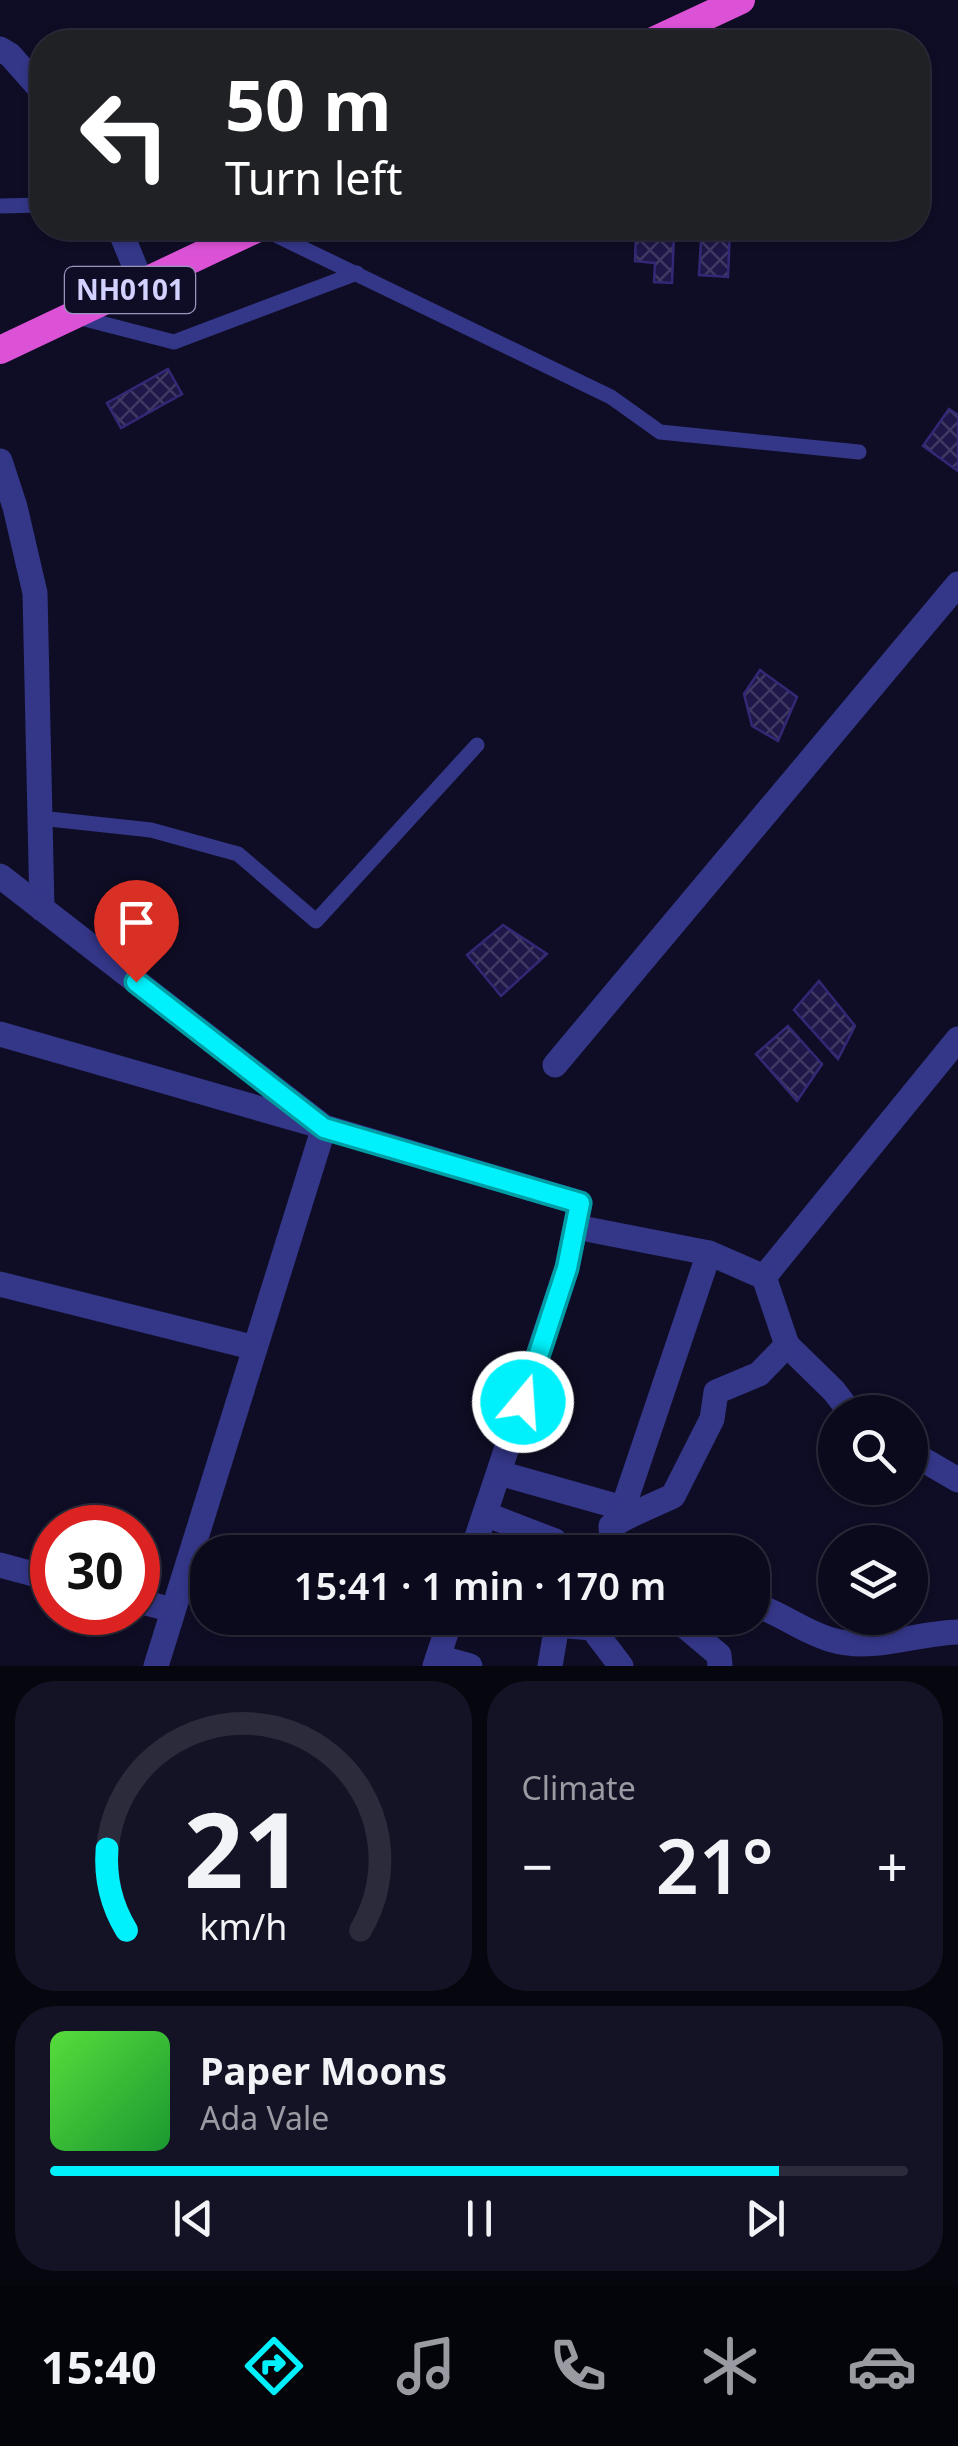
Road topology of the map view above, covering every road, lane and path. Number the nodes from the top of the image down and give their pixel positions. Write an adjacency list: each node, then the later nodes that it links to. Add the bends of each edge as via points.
1 (741, 0): 2 (highway)
2 (677, 30)
3 (0, 50): 4 (street)
4 (30, 78)
5 (30, 205): 6 (lane)
6 (0, 206)
7 (124, 240): 11 (street)
8 (235, 240): 11 (highway, NH0101)
9 (286, 240): 10 (lane)
10 (357, 272): 12 (lane, via 174,342); 14 (lane, via 611,398 660,432)
11 (142, 284): 12 (highway, NH0101)
12 (73, 316): 13 (highway, NH0101)
13 (0, 350)
14 (860, 452)
15 (0, 461): 18 (street, via 35,593)
16 (958, 584): 23 (street)
17 (478, 745): 18 (lane, via 316,921 238,854 151,830)
18 (40, 818): 20 (street)
19 (0, 876): 20 (street)
20 (42, 909): 24 (street)
21 (0, 1034): 24 (street)
22 (958, 1039): 27 (street)
23 (555, 1065)
24 (324, 1128): 25 (street, via 580,1203); 30 (street)
25 (576, 1227): 26 (street); 33 (street)
26 (709, 1253): 27 (street); 35 (street)
27 (764, 1276): 29 (street)
28 (0, 1284): 30 (street)
29 (787, 1345): 31 (street); 35 (street, via 759,1374 716,1392 712,1419 673,1496)
30 (255, 1348): 44 (street)
31 (837, 1395)
32 (928, 1462): 34 (street)
33 (499, 1472): 35 (street); 36 (street)
34 (958, 1480)
35 (626, 1512): 39 (street, via 611,1526)
36 (486, 1514): 37 (street); 38 (street)
37 (478, 1535)
38 (540, 1535)
39 (612, 1535)
40 (0, 1565): 41 (street)
41 (30, 1573)
42 (160, 1607): 44 (street)
43 (770, 1609): 45 (street, via 807,1631 847,1643)
44 (173, 1610): 51 (street)
45 (958, 1632)
46 (445, 1635): 50 (street)
47 (553, 1635): 53 (street)
48 (597, 1635): 54 (street)
49 (696, 1635): 55 (street, via 719,1654)
50 (436, 1662): 52 (street)
51 (156, 1666)
52 (470, 1666)
53 (550, 1666)
54 (621, 1666)
55 (720, 1666)

